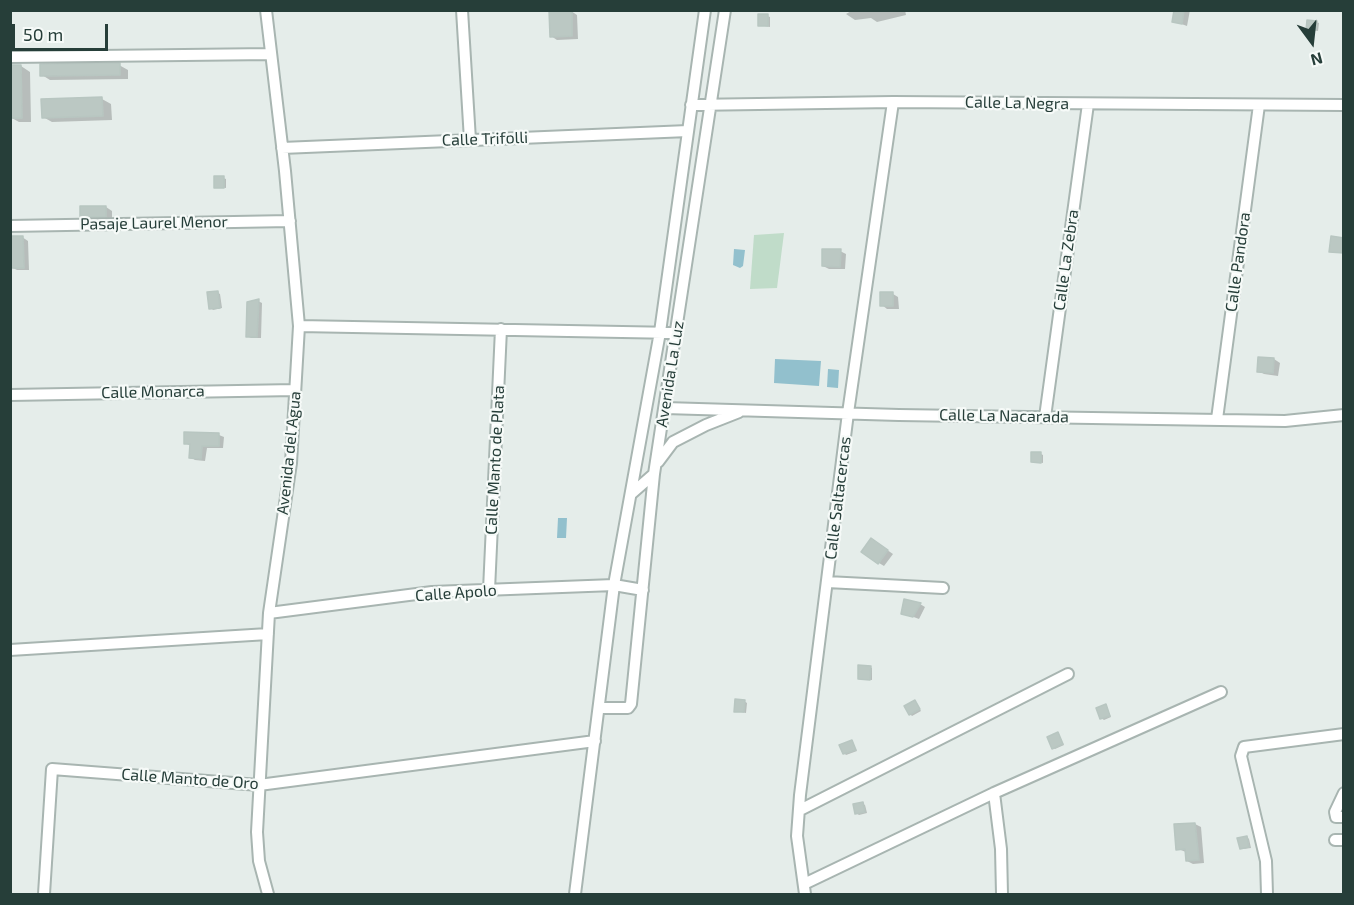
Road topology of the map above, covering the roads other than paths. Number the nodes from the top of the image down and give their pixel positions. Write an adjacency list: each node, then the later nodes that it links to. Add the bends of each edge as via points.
1 (266, 10): 5 (street, Avenida del Agua)
2 (462, 10): 14 (street)
3 (705, 10): 9 (street, Avenida La Luz)
4 (726, 10): 10 (street, Avenida La Luz)
5 (271, 54): 6 (street); 15 (street, Avenida del Agua)
6 (10, 57)
7 (893, 102): 8 (street, Calle La Negra); 10 (street, Calle La Negra); 26 (street, Calle Saltacercas)
8 (1088, 104): 11 (street, Calle La Negra); 28 (street, Calle La Zebra)
9 (691, 105): 10 (street, Calle La Negra); 13 (street, Avenida La Luz)
10 (712, 105): 21 (street, Avenida La Luz)
11 (1259, 105): 12 (street, Calle La Negra); 29 (street, Calle Pandora)
12 (1344, 105)
13 (688, 131): 14 (street, Calle Trifolli); 20 (street, Avenida La Luz)
14 (470, 140): 15 (street, Calle Trifolli)
15 (282, 147): 16 (street, Avenida del Agua)
16 (290, 221): 17 (street, Pasaje Laurel Menor); 18 (street, Avenida del Agua)
17 (15, 226)
18 (299, 326): 19 (street); 22 (street, Avenida del Agua)
19 (501, 329): 20 (street); 35 (street, Calle Manto de Plata)
20 (660, 332): 21 (street); 31 (street, Avenida La Luz)
21 (676, 333): 24 (street, Avenida La Luz)
22 (295, 390): 23 (street, Calle Monarca); 37 (street, Avenida del Agua, via 291,463)
23 (10, 395)
24 (665, 408): 25 (street, Calle La Nacarada); 30 (street, Avenida La Luz)
25 (745, 410): 26 (street, Calle La Nacarada); 30 (street, via 673,442)
26 (848, 413): 28 (street, Calle La Nacarada); 32 (street, Calle Saltacercas)
27 (1344, 415): 29 (street, Calle La Nacarada, via 1285,421)
28 (1045, 417): 29 (street, Calle La Nacarada)
29 (1217, 419)
30 (655, 470): 31 (street); 36 (street, Avenida La Luz)
31 (631, 494): 33 (street, Avenida La Luz)
32 (828, 582): 34 (street); 48 (street, Calle Saltacercas)
33 (614, 585): 35 (street, Calle Apolo); 36 (street, Calle Apolo); 42 (street, Avenida La Luz)
34 (943, 588)
35 (489, 590): 37 (street, Calle Apolo, via 432,592)
36 (643, 590): 42 (street, Avenida La Luz, via 631,704 628,708)
37 (269, 613): 38 (street, Avenida del Agua)
38 (268, 634): 39 (street); 45 (street, Avenida del Agua)
39 (10, 650)
40 (1068, 674): 48 (street)
41 (1221, 692): 46 (street)
42 (599, 708): 44 (street, Avenida La Luz)
43 (1344, 734): 55 (street, via 1244,747 1241,756 1266,861)
44 (595, 741): 45 (street, Calle Manto de Oro); 53 (street, Avenida La Luz)
45 (260, 785): 51 (street, Calle Manto de Oro, via 52,769); 52 (street, Avenida del Agua, via 258,846)
46 (994, 793): 50 (street); 54 (street)
47 (1344, 793): 49 (street, via 1335,812 1336,817)
48 (800, 810): 50 (street, Calle Saltacercas, via 797,836)
49 (1344, 817)
50 (805, 889)
51 (44, 894)
52 (268, 894)
53 (575, 894)
54 (1002, 894)
55 (1267, 894)

